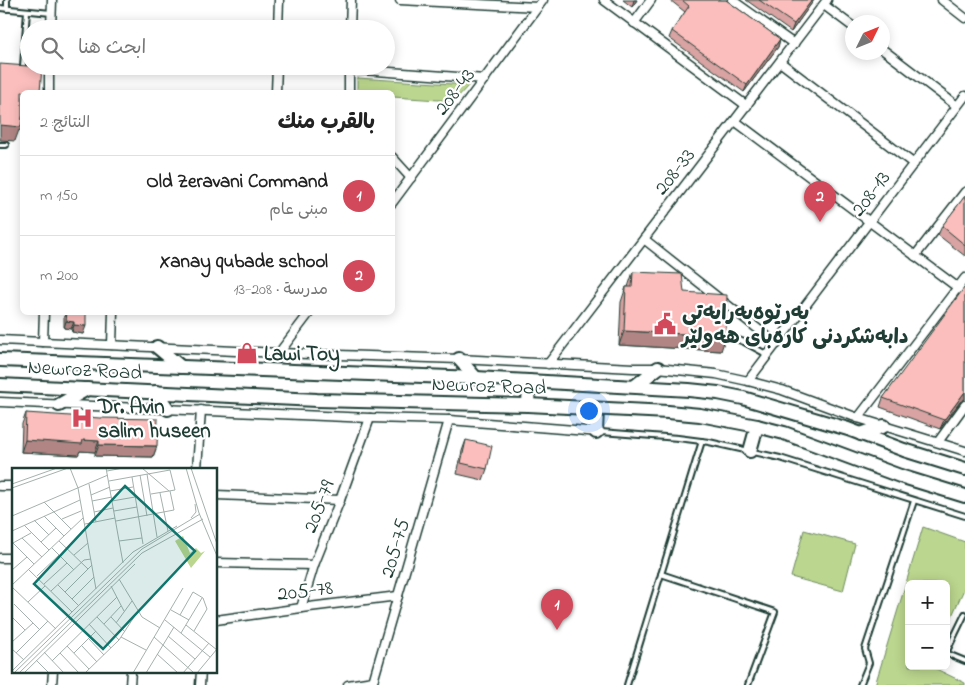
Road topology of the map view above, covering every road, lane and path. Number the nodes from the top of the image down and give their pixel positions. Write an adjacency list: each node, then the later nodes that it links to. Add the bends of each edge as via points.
1 (7, 0): 14 (lane)
2 (52, 0): 16 (street)
3 (279, 0): 20 (street)
4 (351, 0): 21 (street)
5 (400, 0): 12 (street)
6 (543, 0): 12 (street, 208-43)
7 (604, 0): 23 (street)
8 (651, 0): 23 (street)
9 (732, 0): 24 (street)
10 (942, 0): 17 (street)
11 (826, 2): 22 (street); 24 (street, 208-33)
12 (538, 7): 33 (street, 208-43)
13 (0, 8): 14 (lane)
14 (7, 8): 15 (lane)
15 (27, 11): 16 (lane); 18 (lane)
16 (51, 13): 19 (street)
17 (965, 18)
18 (26, 20)
19 (51, 20)
20 (278, 20)
21 (350, 20)
22 (845, 20)
23 (634, 23): 38 (street)
24 (794, 44): 27 (street, 208-33)
25 (890, 55): 39 (street)
26 (20, 59): 28 (lane)
27 (780, 62): 38 (street, 208-33); 44 (street)
28 (19, 66)
29 (395, 72): 33 (street)
30 (49, 75): 34 (street)
31 (277, 75): 35 (street)
32 (349, 75): 36 (street)
33 (485, 79): 45 (street, 208-43)
34 (49, 90)
35 (276, 90)
36 (349, 90)
37 (965, 96): 39 (street, 208-13)
38 (747, 106): 40 (street, 208-33)
39 (957, 106): 44 (street, 208-13)
40 (735, 121): 48 (street); 49 (street, 208-33)
41 (0, 145): 42 (lane)
42 (6, 145)
43 (395, 160): 45 (street)
44 (914, 164): 48 (street, 208-13)
45 (411, 178): 47 (street, 208-43)
46 (965, 192): 50 (street)
47 (395, 199)
48 (870, 222): 50 (street); 60 (street, 208-13)
49 (644, 239): 60 (street); 67 (street, 208-33)
50 (915, 256): 52 (street)
51 (965, 278): 52 (street)
52 (957, 288): 53 (street); 85 (street)
53 (965, 293)
54 (44, 315): 59 (street)
55 (113, 315): 61 (street)
56 (308, 315): 63 (street)
57 (725, 335): 64 (lane)
58 (0, 340): 59 (street)
59 (43, 342): 61 (street)
60 (777, 344): 64 (street, 208-13)
61 (112, 345): 62 (street)
62 (157, 348): 63 (street); 68 (main road)
63 (279, 353): 65 (street)
64 (768, 355): 72 (street, 208-13)
65 (459, 359): 67 (street); 70 (main road)
66 (0, 360): 68 (main road, Newroz Road)
67 (548, 364): 69 (street)
68 (181, 367): 70 (main road, Newroz Road)
69 (658, 368): 72 (street); 74 (main road)
70 (476, 378): 71 (main road, Newroz Road)
71 (529, 381): 74 (main road, Newroz Road); 79 (main road)
72 (748, 381): 85 (street)
73 (0, 385): 75 (main road, Newroz Road)
74 (635, 386): 90 (main road, Newroz Road, via 743,398)
75 (87, 389): 76 (main road, Newroz Road); 78 (main road)
76 (156, 392): 79 (main road, Newroz Road); 81 (main road)
77 (0, 402): 78 (street)
78 (59, 405): 81 (street)
79 (528, 405): 82 (main road, Newroz Road)
80 (965, 405): 92 (street)
81 (168, 409): 83 (street)
82 (597, 409): 87 (main road, Newroz Road, via 700,415); 89 (main road)
83 (201, 410): 84 (street); 95 (street)
84 (370, 418): 86 (street); 99 (street, 205-79)
85 (858, 418): 88 (street)
86 (449, 420): 89 (street); 105 (street, 205-75)
87 (757, 426): 93 (main road); 98 (main road, Newroz Road)
88 (884, 426): 90 (main road); 92 (street)
89 (598, 432): 91 (lane)
90 (861, 434): 96 (main road, Newroz Road)
91 (702, 441): 93 (lane); 104 (lane)
92 (938, 442): 94 (street)
93 (750, 451): 100 (lane)
94 (965, 451)
95 (197, 468)
96 (965, 469)
97 (218, 495): 99 (street)
98 (965, 496)
99 (340, 500): 103 (street, 205-79)
100 (914, 501): 101 (lane); 120 (lane, via 865,649 869,663)
101 (965, 516)
102 (218, 563): 103 (street)
103 (314, 565): 106 (street, 205-79)
104 (661, 574): 118 (lane); 119 (lane, via 775,612)
105 (398, 596): 106 (street, 205-78); 113 (street, 205-75)
106 (301, 608): 108 (street, 205-78)
107 (965, 614): 109 (lane, via 947,651)
108 (218, 620)
109 (965, 660)
110 (52, 672): 114 (street)
111 (131, 672): 115 (street)
112 (201, 672): 116 (street)
113 (373, 683): 117 (street)
114 (52, 685)
115 (130, 685)
116 (200, 685)
117 (348, 685)
118 (627, 685)
119 (748, 685)
120 (860, 685)

